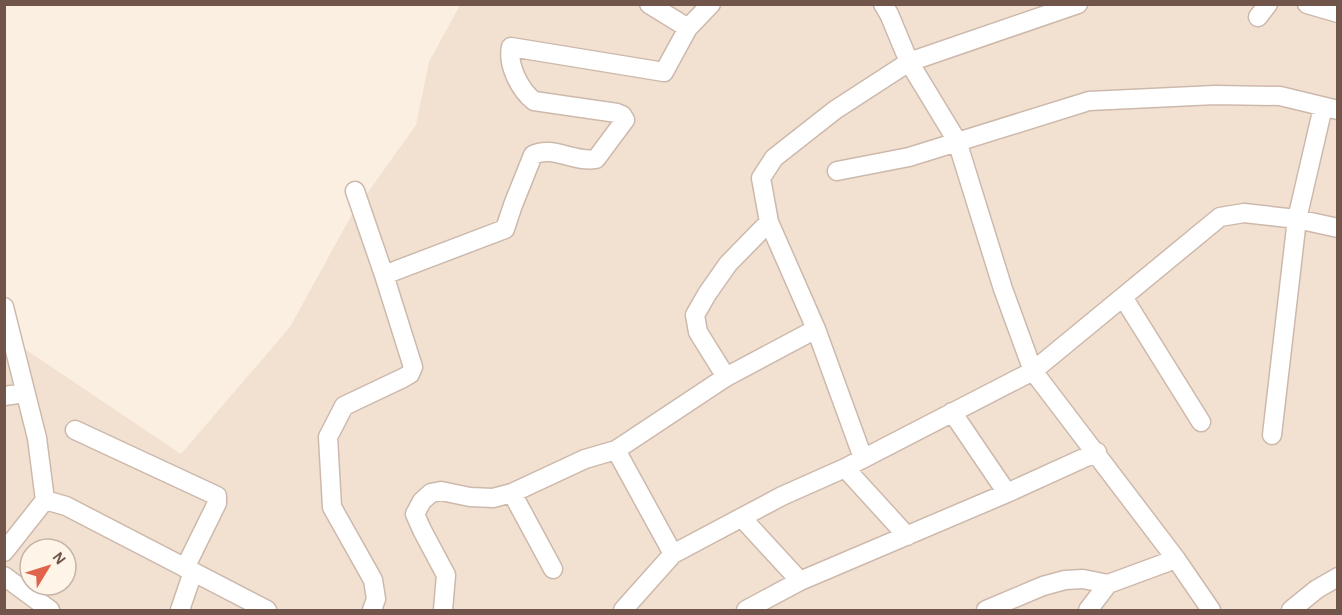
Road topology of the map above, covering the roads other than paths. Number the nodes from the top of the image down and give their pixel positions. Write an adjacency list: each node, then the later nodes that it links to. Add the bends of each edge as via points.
1 (649, 4): 7 (street)
2 (711, 4): 7 (street)
3 (883, 4): 8 (street)
4 (1078, 4): 8 (street)
5 (1307, 4): 6 (street)
6 (1338, 12)
7 (688, 28): 16 (street, via 664,72 511,47 509,55 520,85 534,101 617,113 625,120 596,159 587,161 541,151 533,155 506,229)
8 (909, 62): 10 (street); 14 (street, via 835,110 774,158 761,178)
9 (1330, 109): 10 (street, via 1269,95 1089,101); 13 (street)
10 (957, 141): 11 (street, via 909,158); 20 (street, via 1003,289)
11 (837, 171)
12 (355, 191): 16 (street)
13 (1297, 219): 15 (street); 17 (street, via 1244,213 1220,217); 27 (street)
14 (769, 222): 19 (street); 21 (street, via 728,264 696,315 698,332)
15 (1338, 228)
16 (384, 275): 50 (street, via 413,367 403,378 344,405 328,436 332,507 373,580 376,599)
17 (1123, 297): 20 (street); 25 (street)
18 (4, 307): 22 (street)
19 (816, 329): 21 (street); 30 (street)
20 (1034, 371): 24 (street); 29 (street)
21 (726, 377): 28 (street)
22 (26, 393): 23 (street); 34 (street)
23 (4, 396)
24 (952, 412): 30 (street); 33 (street)
25 (1202, 422)
26 (75, 430): 41 (street, via 217,496)
27 (1272, 435)
28 (615, 450): 32 (street, via 585,459); 38 (street)
29 (1096, 452): 33 (street); 39 (street)
30 (863, 458): 31 (street)
31 (845, 468): 35 (street); 36 (street)
32 (512, 493): 40 (street); 51 (street, via 493,498 441,491 422,501 416,514 446,575)
33 (1007, 493): 36 (street)
34 (45, 500): 37 (street); 41 (street, via 66,506)
35 (742, 518): 38 (street); 44 (street)
36 (907, 536): 44 (street)
37 (4, 552)
38 (672, 554): 52 (street)
39 (1176, 559): 45 (street); 46 (street)
40 (553, 569)
41 (189, 570): 48 (street); 49 (street)
42 (4, 576): 47 (street)
43 (1336, 580): 56 (street)
44 (800, 581): 53 (street)
45 (1108, 584): 54 (street, via 1065,580); 55 (street)
46 (1206, 609)
47 (50, 610)
48 (180, 610)
49 (267, 610)
50 (372, 610)
51 (443, 610)
52 (623, 610)
53 (746, 610)
54 (986, 610)
55 (1088, 610)
56 (1291, 610)

